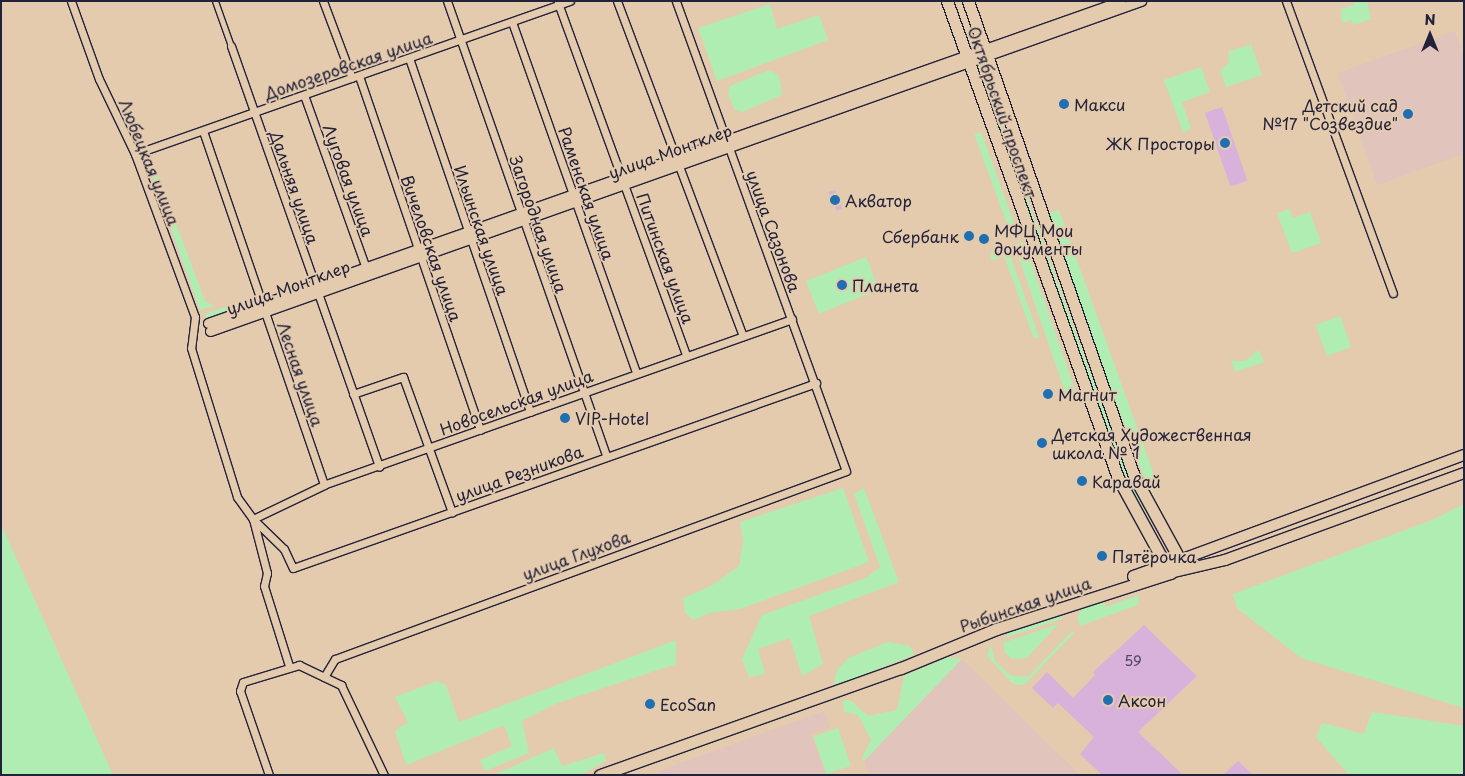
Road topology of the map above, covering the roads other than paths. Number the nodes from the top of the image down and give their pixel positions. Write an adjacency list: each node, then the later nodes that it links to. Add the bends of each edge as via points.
1 (71, 1): 25 (street, Любецкая улица, via 99,79)
2 (215, 1): 16 (street, Дальняя улица)
3 (324, 1): 20 (street, Вичеловская улица)
4 (446, 1): 15 (street, Загородная улица)
5 (570, 1): 13 (street, Домозеровская улица)
6 (617, 1): 26 (street)
7 (676, 1): 24 (street, улица Сазонова)
8 (947, 1): 19 (main road, Октябрьский проспект)
9 (968, 1): 17 (main road, Октябрьский проспект)
10 (1121, 1): 17 (street, улица Монтклер)
11 (1141, 1): 17 (street, улица Монтклер)
12 (1286, 1): 34 (street)
13 (558, 3): 14 (street, Домозеровская улица); 27 (street, Питинская улица)
14 (512, 22): 15 (street, Домозеровская улица); 28 (street, Раменская улица)
15 (460, 40): 18 (street, Домозеровская улица); 29 (street, Загородная улица)
16 (231, 46): 22 (street, Дальняя улица)
17 (987, 52): 19 (street, улица Монтклер); 56 (main road, Октябрьский проспект, via 1030,185 1134,476)
18 (408, 58): 20 (street, Домозеровская улица); 30 (street, Ильинская улица)
19 (968, 59): 24 (street, улица Монтклер); 57 (main road, Октябрьский проспект, via 1118,478)
20 (356, 77): 21 (street, Домозеровская улица); 31 (street, Вичеловская улица)
21 (304, 95): 22 (street, Домозеровская улица); 32 (street, Луговая улица)
22 (255, 112): 23 (street, Домозеровская улица); 33 (street, Дальняя улица)
23 (203, 131): 25 (street, Домозеровская улица); 35 (street, Лесная улица)
24 (727, 142): 26 (street, улица Монтклер); 37 (street, улица Сазонова)
25 (135, 154): 36 (street, Любецкая улица)
26 (675, 160): 27 (street, улица Монтклер); 39 (street)
27 (623, 179): 28 (street, улица Монтклер); 40 (street, Питинская улица)
28 (573, 197): 29 (street, улица Монтклер); 41 (street, Раменская улица)
29 (520, 215): 30 (street, улица Монтклер); 43 (street, Загородная улица)
30 (468, 234): 31 (street, улица Монтклер); 45 (street, Ильинская улица)
31 (419, 251): 32 (street, улица Монтклер); 46 (street, Вичеловская улица)
32 (366, 270): 33 (street, улица Монтклер)
33 (316, 288): 35 (street, улица Монтклер); 44 (street, Дальняя улица)
34 (1393, 293)
35 (264, 307): 38 (street, улица Монтклер); 53 (street, Лесная улица)
36 (195, 317): 38 (street); 55 (street, Любецкая улица, via 191,348 232,472 229,476 237,498)
37 (792, 319): 39 (street, Новосельская улица); 42 (street, улица Сазонова)
38 (209, 327)
39 (743, 336): 40 (street, Новосельская улица)
40 (686, 355): 41 (street, Новосельская улица)
41 (636, 373): 43 (street, Новосельская улица)
42 (816, 383): 49 (street, улица Резникова); 51 (street, улица Сазонова)
43 (584, 392): 45 (street, Новосельская улица); 49 (street, Загородная улица)
44 (353, 394): 47 (street, via 404,377); 50 (street, Дальняя улица)
45 (530, 412): 46 (street, Новосельская улица)
46 (480, 430): 47 (street, Новосельская улица)
47 (429, 448): 50 (street, Новосельская улица); 54 (street)
48 (1464, 455): 56 (main road, via 1445,466)
49 (606, 456): 54 (street, улица Резникова)
50 (379, 467): 53 (street, Новосельская улица)
51 (846, 471): 59 (street, улица Глухова, via 335,659)
52 (1464, 473): 57 (main road, Рыбинская улица, via 1225,560)
53 (324, 485): 55 (street, Новосельская улица)
54 (452, 512): 55 (street, улица Резникова, via 293,568 284,549)
55 (253, 519): 58 (street, via 267,573 264,586)
56 (1180, 560): 57 (main road)
57 (1167, 569): 62 (main road, Рыбинская улица)
58 (290, 666): 59 (street, via 299,665); 60 (street, via 243,682 240,691)
59 (324, 677): 61 (street, via 342,685)
60 (269, 775)
61 (384, 775)
62 (600, 775)

